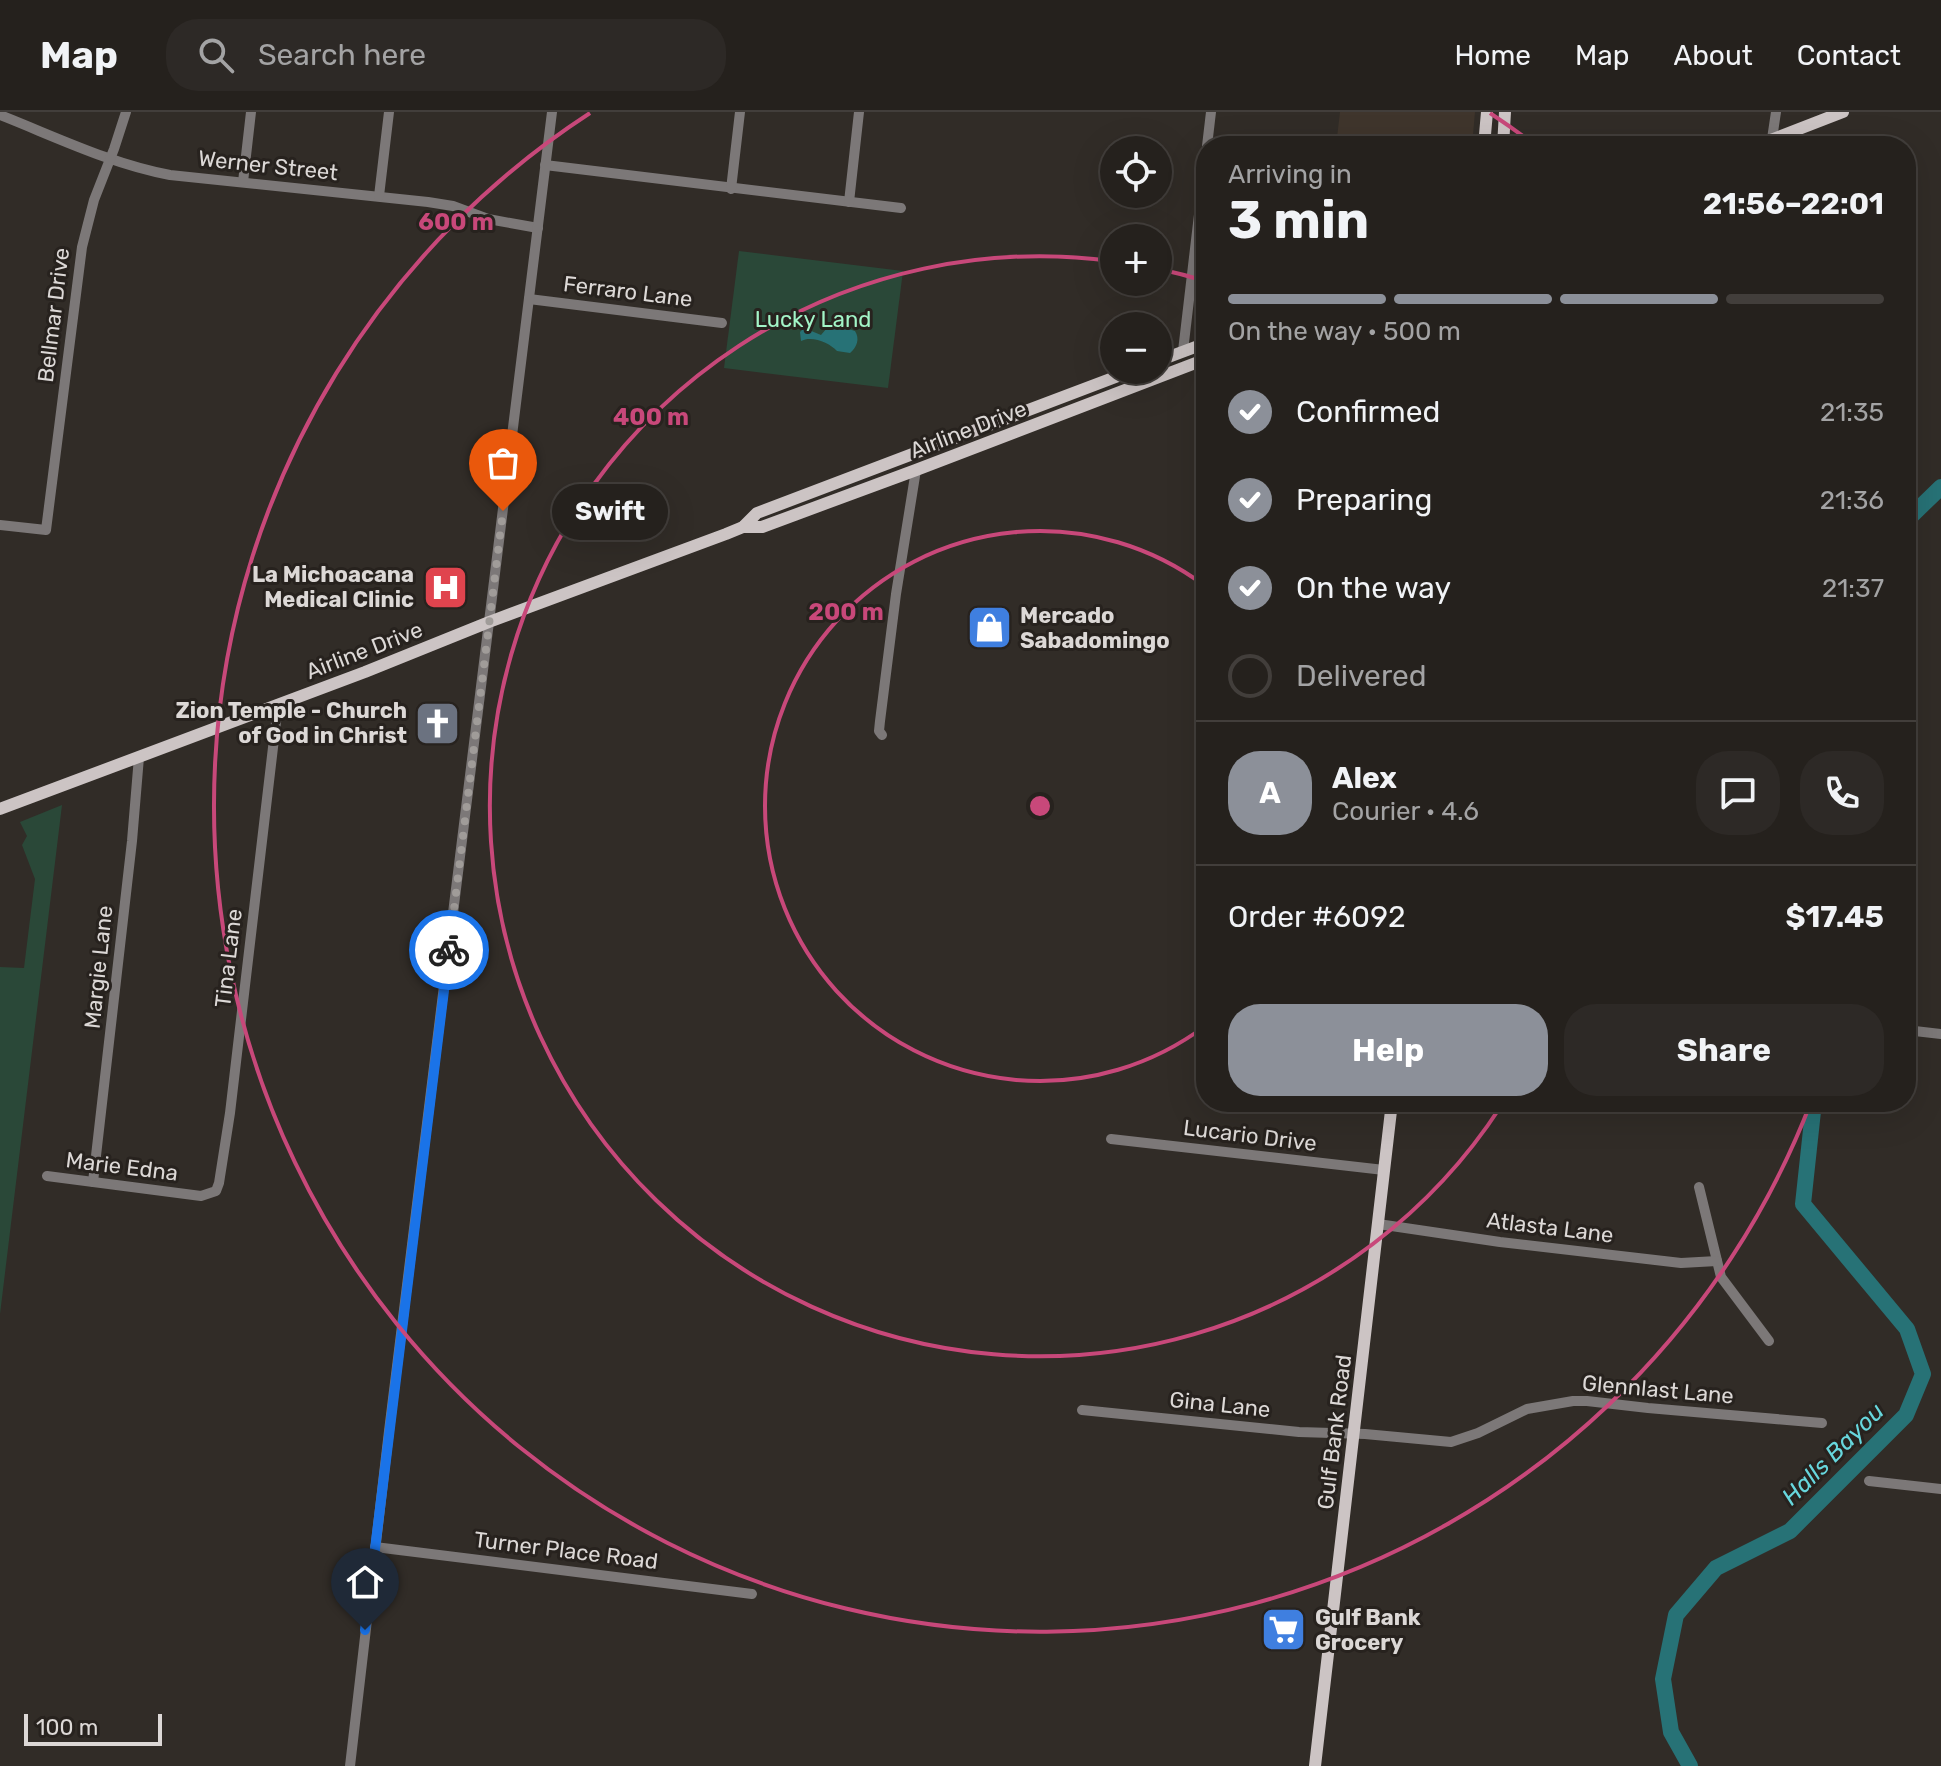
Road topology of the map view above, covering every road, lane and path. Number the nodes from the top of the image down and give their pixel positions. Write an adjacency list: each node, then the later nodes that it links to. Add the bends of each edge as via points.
1 (126, 112): 18 (street, Bellmar Drive)
2 (251, 112): 20 (street)
3 (389, 112): 22 (street)
4 (552, 112): 19 (street)
5 (740, 112): 21 (street)
6 (859, 112): 23 (street)
7 (1211, 112): 13 (street)
8 (1487, 112): 14 (main road)
9 (1505, 112): 15 (main road)
10 (1776, 112): 16 (street)
11 (1843, 112): 17 (main road)
12 (0, 115): 18 (street, Werner Street)
13 (1208, 136)
14 (1485, 136)
15 (1504, 136)
16 (1767, 136)
17 (1782, 136)
18 (110, 159): 20 (street, Werner Street, via 170,175); 36 (street, Bellmar Drive, via 82,247 46,530)
19 (545, 165): 21 (street); 25 (street)
20 (243, 182): 22 (street, Werner Street)
21 (731, 189): 23 (street)
22 (379, 196): 25 (street, Werner Street, via 453,206)
23 (849, 202): 24 (street)
24 (901, 208)
25 (538, 228): 27 (street)
26 (1196, 240): 30 (street)
27 (529, 299): 28 (street, Ferraro Lane); 38 (street)
28 (722, 323)
29 (1196, 346): 30 (main road)
30 (1183, 351): 31 (main road)
31 (1172, 355)
32 (1196, 363): 35 (main road, Airline Drive)
33 (1100, 383): 34 (main road, Airline Drive)
34 (897, 460): 35 (main road); 37 (main road, Airline Drive, via 757,513)
35 (916, 470): 37 (main road, Airline Drive, via 762,527); 40 (street, via 896,594)
36 (0, 525)
37 (743, 527): 38 (main road, Airline Drive)
38 (489, 622): 39 (main road, Airline Drive); 60 (street)
39 (278, 705): 41 (main road, Airline Drive); 51 (street, Tina Lane, via 219,1183 216,1191)
40 (882, 735)
41 (139, 757): 42 (main road, Airline Drive); 49 (street, Margie Lane)
42 (0, 809)
43 (1916, 1031): 44 (street)
44 (1941, 1034)
45 (1391, 1112): 47 (main road, Gulf Bank Road)
46 (1111, 1139): 47 (street, Lucario Drive)
47 (1384, 1170): 52 (main road, Gulf Bank Road)
48 (47, 1176): 49 (street, Marie Edna)
49 (93, 1182): 51 (street, Marie Edna)
50 (1699, 1187): 53 (street)
51 (192, 1195)
52 (1378, 1224): 53 (street, Atlasta Lane, via 1692,1264); 57 (main road, Gulf Bank Road)
53 (1717, 1261): 54 (street, via 1721,1277)
54 (1769, 1341)
55 (1082, 1410): 57 (street, Gina Lane)
56 (1822, 1423): 57 (street, Glennlast Lane, via 1573,1401 1527,1409 1451,1442)
57 (1354, 1435): 63 (main road, Gulf Bank Road)
58 (1869, 1481): 59 (street)
59 (1941, 1489)
60 (375, 1547): 61 (street, Turner Place Road); 62 (street)
61 (752, 1594)
62 (350, 1766)
63 (1315, 1766)

